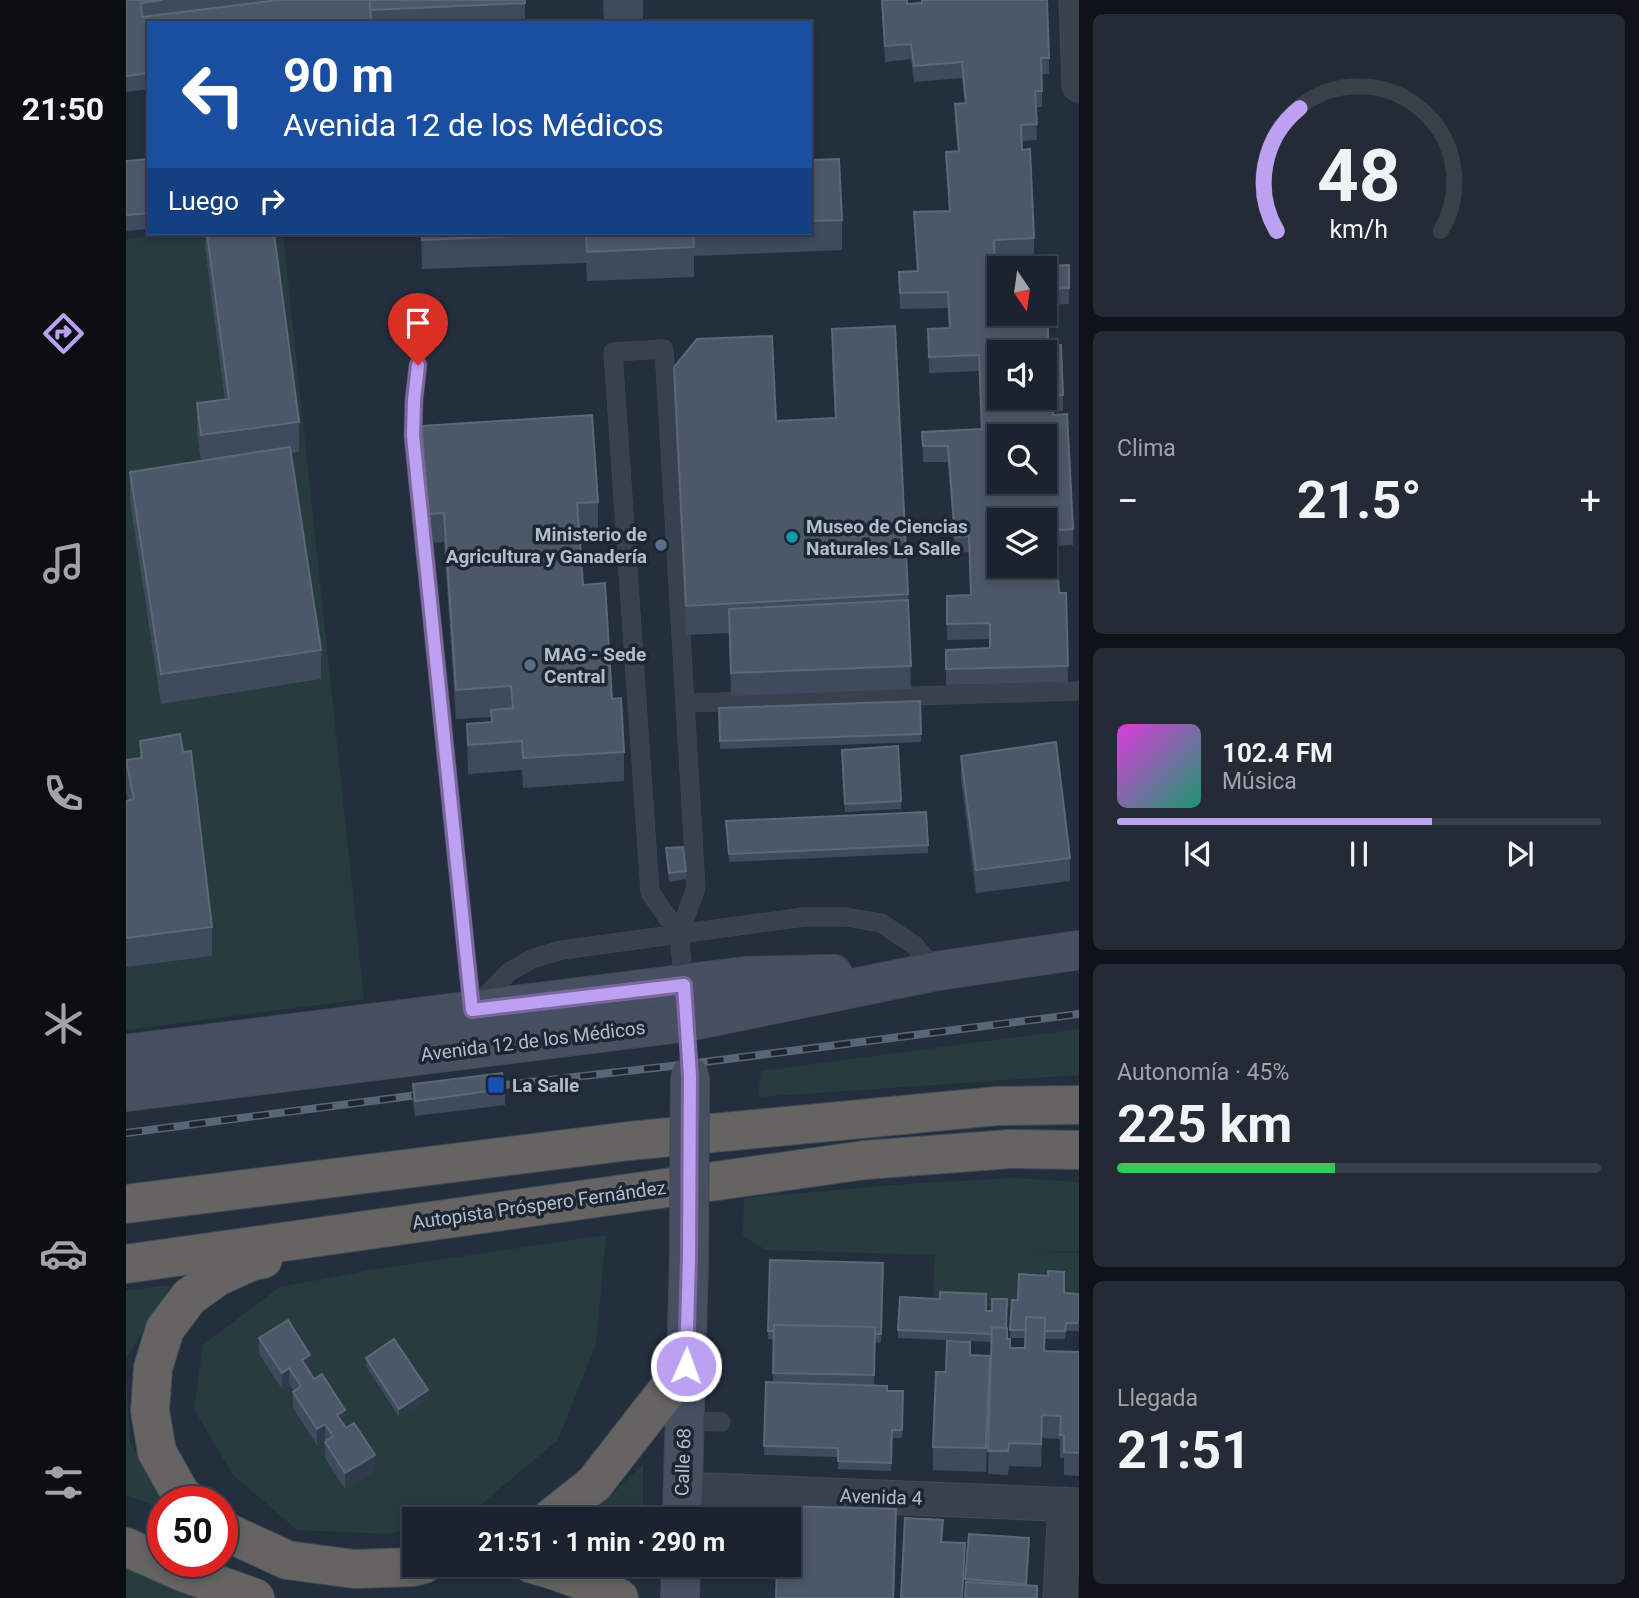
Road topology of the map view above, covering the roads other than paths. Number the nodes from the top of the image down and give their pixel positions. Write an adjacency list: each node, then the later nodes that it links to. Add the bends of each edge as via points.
1 (1076, 0): 2 (street)
2 (1079, 85)
3 (418, 365): 11 (lane, via 413,436)
4 (1079, 691): 5 (lane)
5 (686, 703): 6 (lane, via 696,888); 6 (lane, via 664,349 613,352 650,891)
6 (679, 934): 8 (lane, via 804,917 846,917 881,923 914,945); 10 (lane); 11 (lane, via 534,958 509,972)
7 (1079, 950): 8 (main road, Avenida 12 de los Médicos)
8 (937, 971): 9 (main road, Avenida 12 de los Médicos); 12 (main road, Avenida 12 de los Médicos)
9 (746, 976): 10 (main road, Avenida 12 de los Médicos); 12 (main road, via 706,999)
10 (684, 985): 11 (main road, Avenida 12 de los Médicos); 12 (main road, Calle 68)
11 (472, 1010): 13 (main road, Avenida 12 de los Médicos)
12 (687, 1022): 14 (main road, Avenida 12 de los Médicos); 20 (main road, Calle 68, bridge)
13 (126, 1054)
14 (126, 1092)
15 (1079, 1105): 17 (highway, via 997,1106 629,1141)
16 (1079, 1150): 18 (highway, Autopista Próspero Fernández, via 1010,1149 864,1160)
17 (126, 1204)
18 (448, 1218): 19 (highway, Autopista Próspero Fernández); 21 (highway, via 252,1261 189,1297 165,1329 153,1368 150,1411 157,1452)
19 (126, 1264)
20 (686, 1366): 22 (main road, Calle 68, via 703,1422); 24 (highway, via 594,1484)
21 (176, 1486)
22 (682, 1504): 23 (street, Avenida 4)
23 (1072, 1504): 33 (street)
24 (565, 1507)
25 (238, 1537): 27 (highway, via 287,1560 354,1569)
26 (126, 1548): 30 (highway)
27 (402, 1567)
28 (573, 1577): 31 (highway)
29 (681, 1577): 32 (main road)
30 (255, 1598)
31 (618, 1598)
32 (680, 1598)
33 (1060, 1598)

